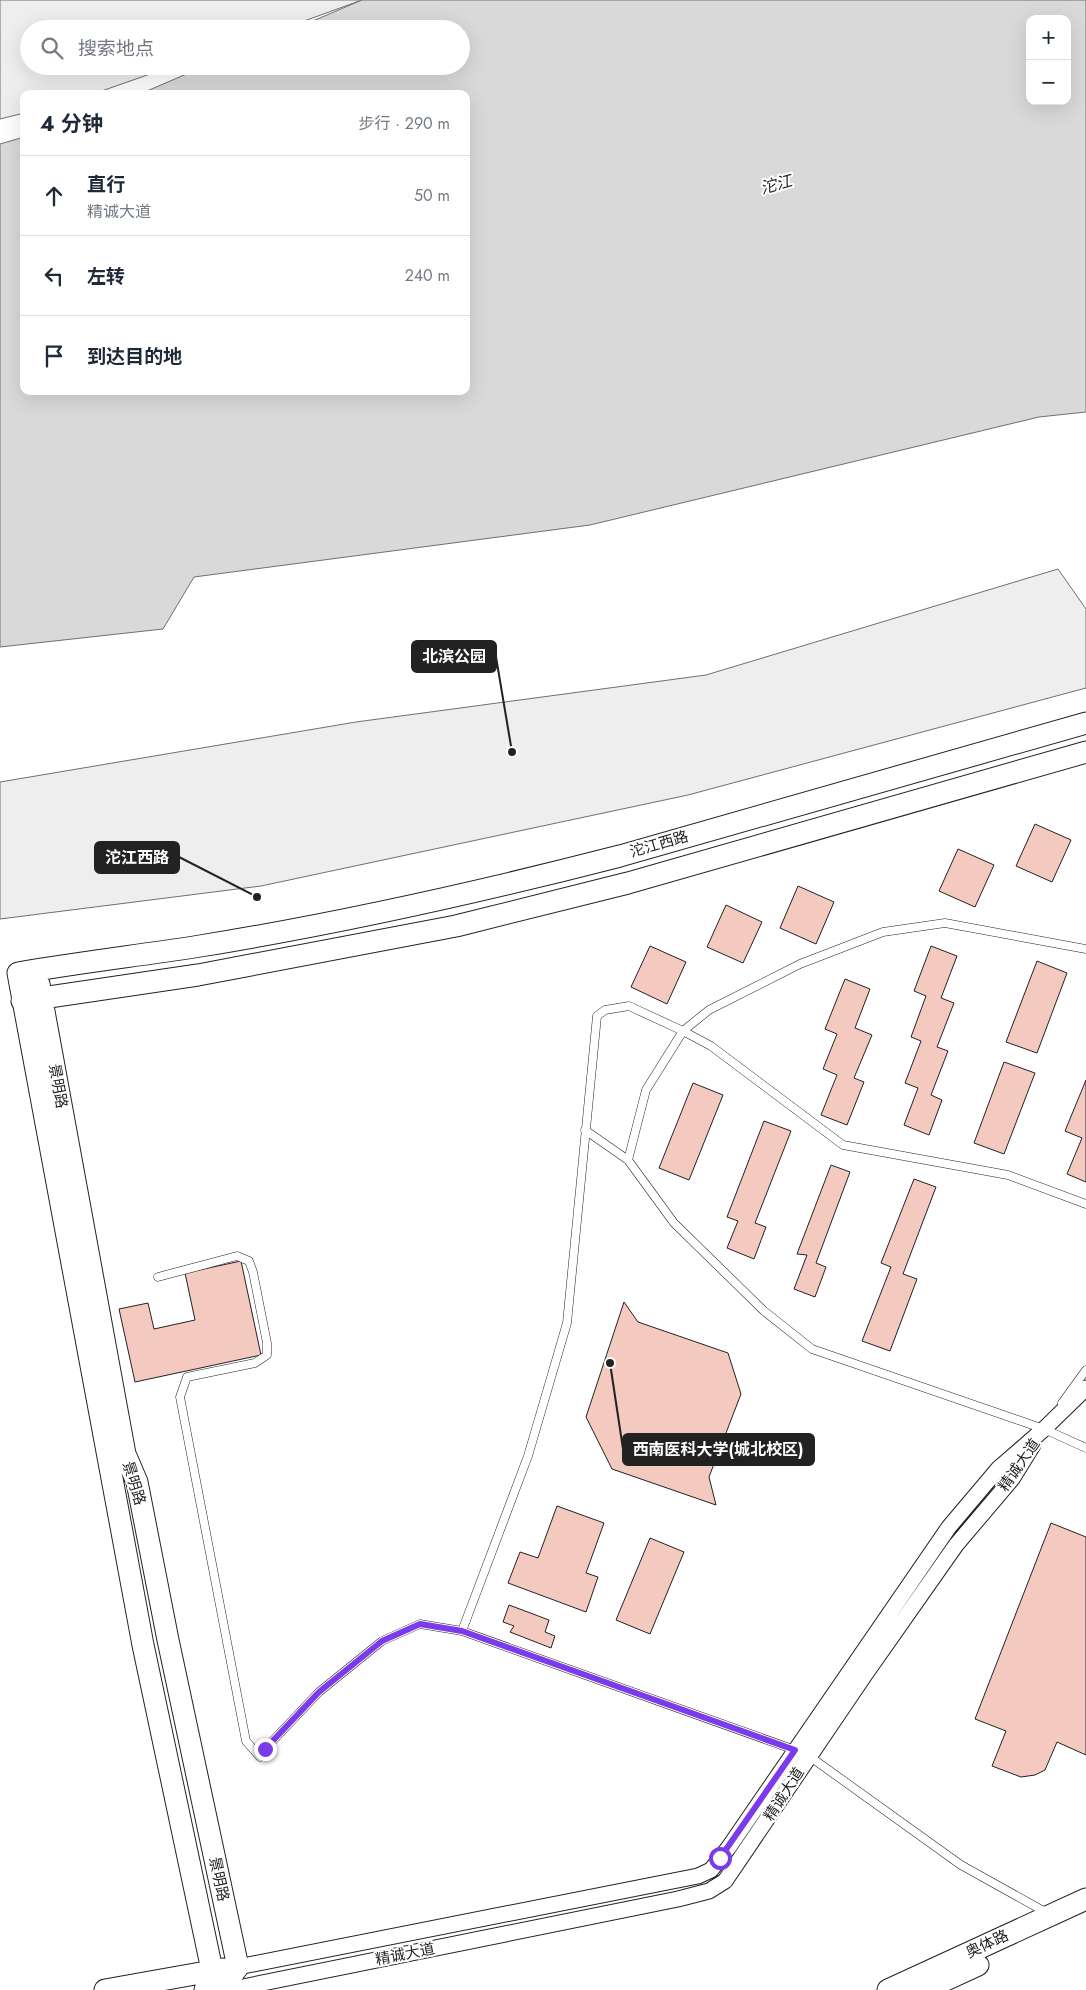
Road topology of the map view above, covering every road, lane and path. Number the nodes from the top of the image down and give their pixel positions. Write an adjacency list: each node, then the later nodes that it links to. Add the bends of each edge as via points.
1 (1086, 723): 4 (street, 沱江西路, via 620,856 519,881 341,920 195,947)
2 (1086, 752): 5 (street, 沱江西路, via 628,883 456,926 198,975)
3 (1086, 949): 6 (lane, via 945,923 884,932 800,964 709,1010)
4 (27, 971): 5 (street, 景明路)
5 (32, 1000): 20 (street, 景明路, via 125,1454 137,1482); 21 (street, 景明路, via 142,1645)
6 (683, 1031): 7 (lane, via 629,1006 605,1010 598,1016); 8 (lane, via 646,1090); 9 (lane, via 711,1046 843,1145 1008,1175)
7 (585, 1130): 8 (lane); 15 (lane, via 566,1323 528,1456)
8 (628, 1160): 13 (lane, via 674,1223 764,1311 812,1349)
9 (1086, 1204)
10 (158, 1277): 15 (lane, via 236,1256 249,1261 253,1272 267,1355 255,1363 187,1378 180,1397 246,1741 260,1758 319,1692 382,1641 420,1624)
11 (1086, 1370): 13 (lane)
12 (1086, 1388): 13 (street, 精诚大道)
13 (1044, 1429): 14 (lane); 16 (street, 精诚大道, via 998,1469 949,1527)
14 (1086, 1448)
15 (462, 1631): 16 (lane)
16 (802, 1753): 18 (lane, via 962,1865); 20 (street, 精诚大道, via 711,1870 698,1876); 25 (street, 精诚大道, via 737,1866 726,1881 709,1891)
17 (1086, 1899): 18 (street, 奥体路)
18 (1051, 1914): 26 (street, 奥体路)
19 (1086, 1914): 27 (street, 奥体路)
20 (238, 1967): 21 (street); 24 (street)
21 (212, 1970): 22 (street); 23 (street)
22 (105, 1990)
23 (205, 1990)
24 (221, 1990)
25 (228, 1990)
26 (888, 1990)
27 (924, 1990)

